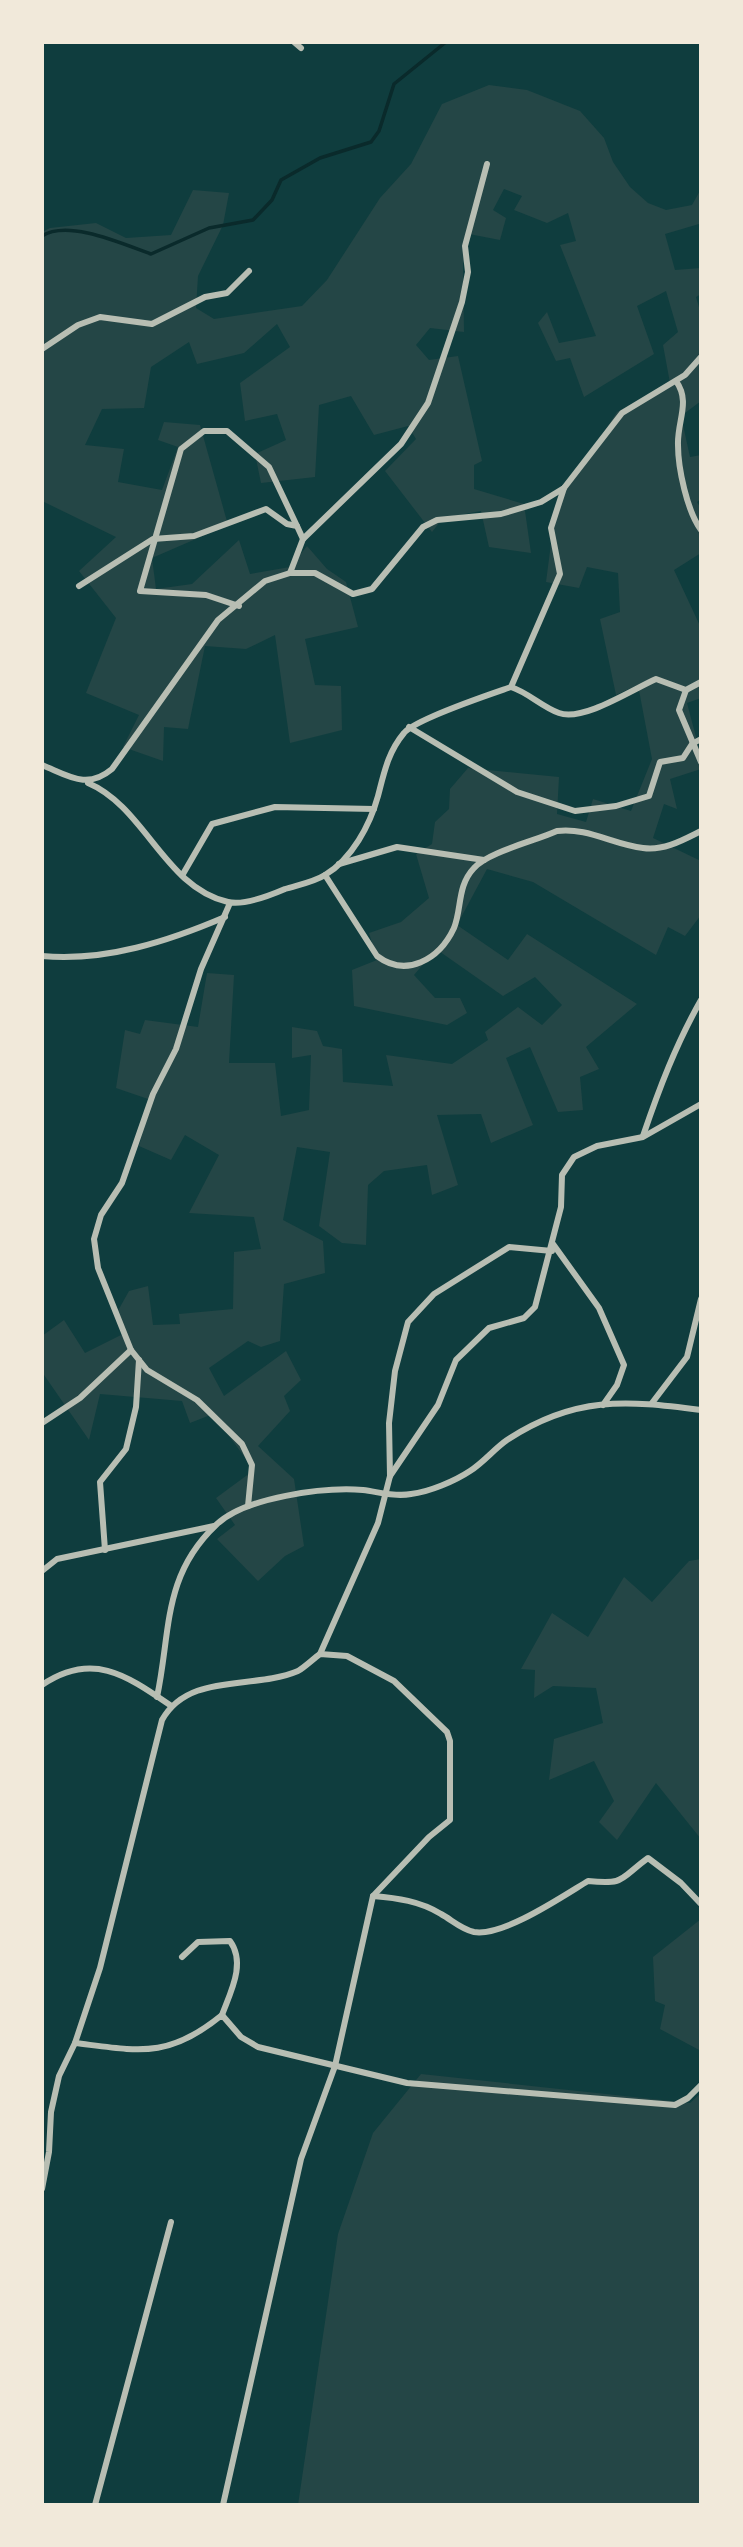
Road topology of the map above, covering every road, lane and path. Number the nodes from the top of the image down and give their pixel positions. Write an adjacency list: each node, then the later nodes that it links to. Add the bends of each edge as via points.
1 (294, 42): 2 (street)
2 (300, 48)
3 (486, 164): 12 (street, via 464,246 468,272 462,302 428,403 401,444)
4 (249, 271): 5 (street, via 227,293 205,297 152,324 100,317 78,325)
5 (42, 349)
6 (701, 358): 7 (street)
7 (676, 381): 8 (street, via 622,413); 10 (street, via 684,399 679,460 690,508)
8 (564, 488): 13 (street, via 541,502 501,514 436,520 423,527 372,589 363,593 353,594 315,573); 17 (street, via 551,527 559,574)
9 (297, 526): 11 (street, via 266,509 194,536); 11 (street, via 269,467 227,431 204,431 181,449); 12 (street)
10 (701, 530)
11 (153, 539): 14 (street); 15 (street, via 140,591 206,594)
12 (303, 539): 13 (street)
13 (290, 573): 15 (street, via 265,581)
14 (79, 586)
15 (239, 606): 24 (street, via 218,620 113,769 101,779)
16 (701, 682): 18 (street)
17 (511, 687): 18 (street, via 559,713 572,715 602,706 656,679); 19 (street)
18 (686, 690): 21 (street, via 680,710)
19 (409, 727): 21 (street, via 517,792 575,811 649,796 660,762 683,758); 25 (street, via 383,768)
20 (701, 738): 21 (street)
21 (692, 744): 22 (street)
22 (701, 762)
23 (42, 765): 24 (street)
24 (86, 782): 29 (street, via 123,806)
25 (374, 809): 28 (street, via 355,846); 29 (street, via 275,807 212,824)
26 (701, 831): 27 (street, via 672,845 644,849 569,829)
27 (484, 860): 28 (street, via 397,847); 30 (street, via 465,879 454,927 441,946 427,960 410,967 386,963 377,956)
28 (337, 864): 30 (street)
29 (183, 874): 31 (street, via 200,889)
30 (325, 875): 31 (street)
31 (230, 903): 32 (street)
32 (225, 917): 33 (street, via 172,940 122,950); 39 (street, via 201,969 176,1049 153,1094 122,1183 101,1215 94,1239 98,1268)
33 (42, 956)
34 (701, 1000): 36 (street, via 660,1084)
35 (701, 1104): 36 (street)
36 (643, 1137): 37 (street, via 597,1146 574,1157 562,1175 561,1208)
37 (552, 1247): 42 (street, via 599,1308 624,1365); 45 (street, via 531,1314 489,1328 456,1360 438,1405); 45 (street, via 509,1247 434,1294 408,1322 393,1384)
38 (701, 1299): 41 (street, via 687,1357)
39 (131, 1350): 40 (street); 44 (street, via 80,1398)
40 (139, 1360): 47 (street, via 147,1370 197,1400 242,1444 252,1465); 49 (street, via 136,1407 126,1449 100,1482)
41 (652, 1403): 42 (street); 43 (street)
42 (603, 1405): 46 (street, via 577,1406 546,1419 446,1483 412,1494)
43 (701, 1410)
44 (42, 1423)
45 (390, 1476): 46 (street)
46 (384, 1494): 47 (street, via 334,1491); 51 (street, via 378,1522)
47 (248, 1506): 48 (street)
48 (215, 1526): 49 (street); 53 (street, via 188,1561 171,1598)
49 (105, 1550): 50 (street, via 57,1559)
50 (42, 1571)
51 (320, 1654): 54 (street, via 298,1671 206,1688); 55 (street, via 347,1656 394,1681 443,1724 450,1741 450,1820)
52 (42, 1685): 53 (street, via 91,1666 117,1674)
53 (157, 1697): 54 (street)
54 (170, 1706): 59 (street, via 162,1720 100,1968)
55 (373, 1896): 56 (street, via 402,1898 440,1913 458,1926 489,1931 530,1915 588,1881 609,1885 622,1881 648,1858); 60 (street)
56 (701, 1904)
57 (182, 1957): 58 (street, via 198,1942 230,1941 237,1950 239,1962)
58 (222, 2015): 59 (street, via 197,2036 146,2052); 60 (street, via 241,2037 258,2047)
59 (75, 2043): 62 (street, via 59,2076)
60 (335, 2066): 61 (street, via 407,2083 676,2105); 67 (street, via 301,2159)
61 (701, 2085)
62 (51, 2112): 63 (street); 64 (street)
63 (42, 2117)
64 (42, 2189)
65 (171, 2222): 66 (street)
66 (96, 2505)
67 (223, 2505)

